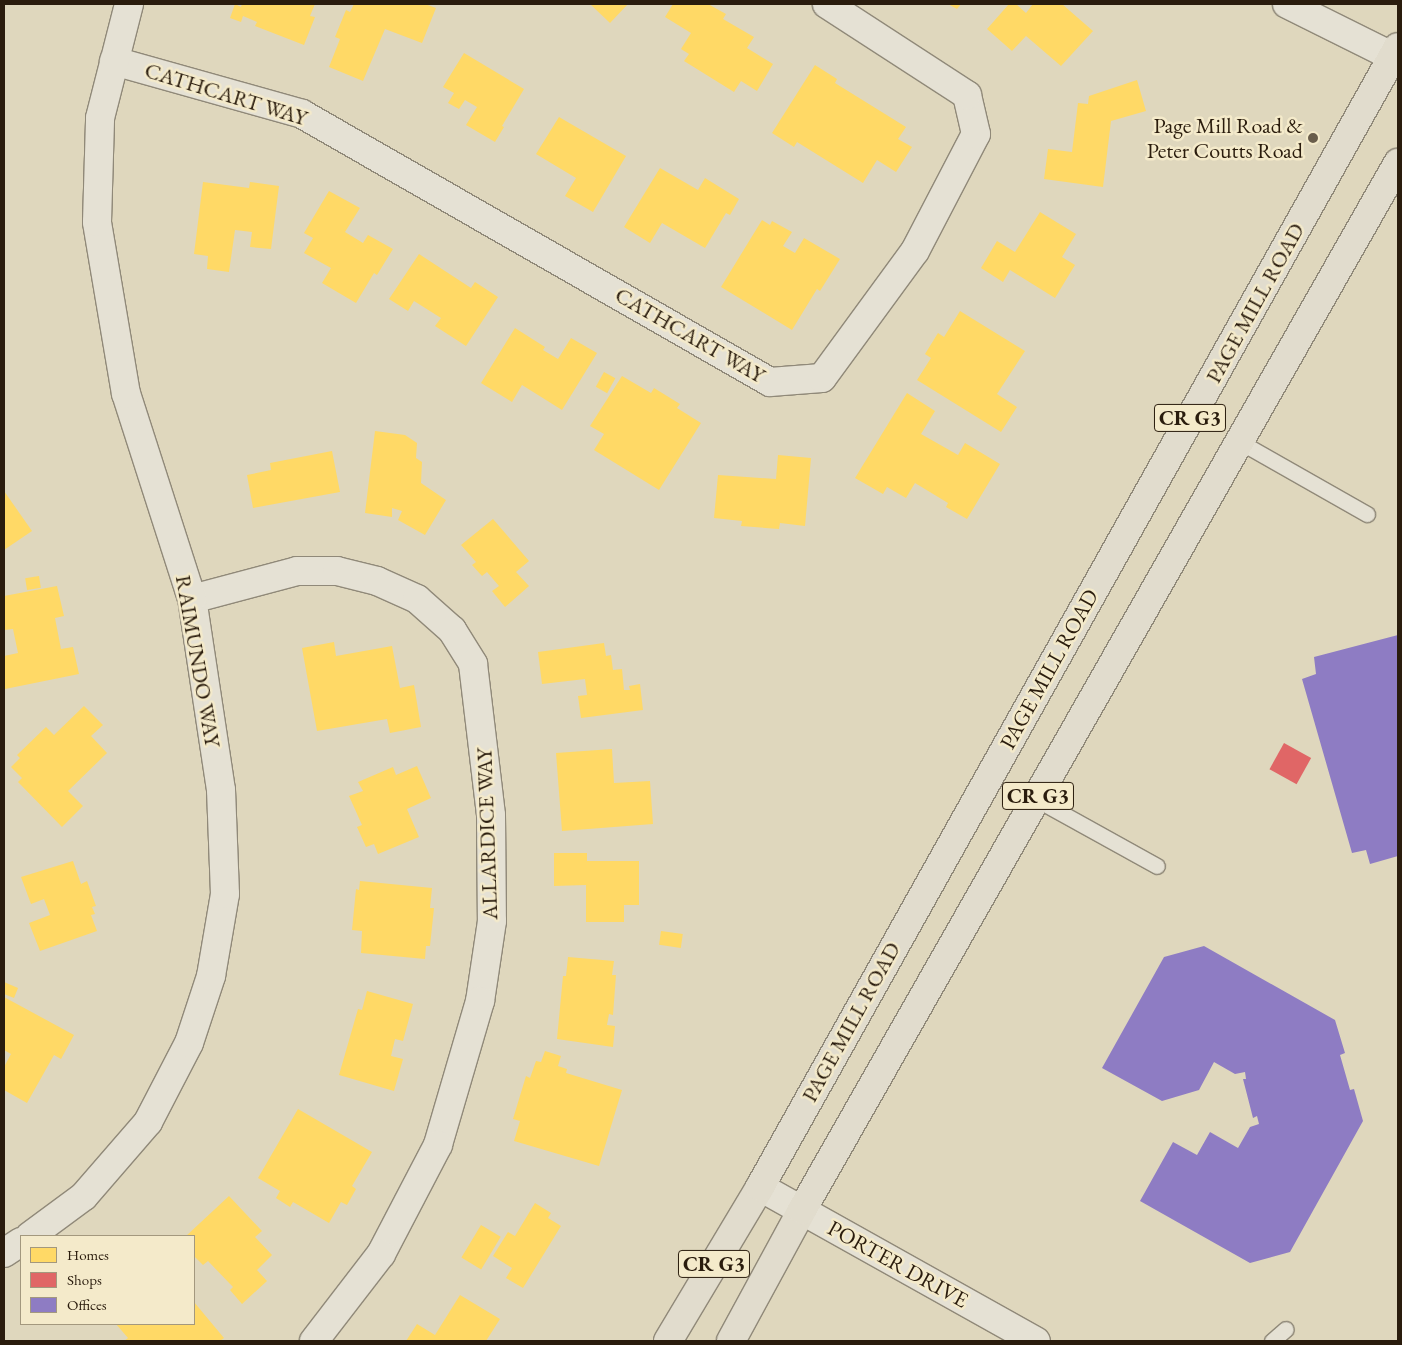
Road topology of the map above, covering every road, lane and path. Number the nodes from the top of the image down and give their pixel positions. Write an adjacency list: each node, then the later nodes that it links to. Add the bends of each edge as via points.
1 (129, 4): 5 (street, RAIMUNDO WAY)
2 (827, 4): 5 (street, CATHCART WAY, via 967,95 976,134 915,252 822,378 813,379 770,382 302,114)
3 (1287, 4): 4 (street)
4 (1397, 54): 12 (main road, PAGE MILL ROAD / CR G3)
5 (114, 61): 9 (street, RAIMUNDO WAY, via 100,118 97,222 126,394)
6 (1398, 163): 7 (main road, CR G3)
7 (1240, 442): 8 (lane); 10 (main road, CR G3)
8 (1368, 514)
9 (192, 599): 14 (street, RAIMUNDO WAY, via 221,790 225,894 211,976 189,1043 148,1122 84,1196); 18 (street, ALLARDICE WAY, via 296,570 337,571 377,581 417,599 452,630 473,664 491,815 492,921 480,1001 438,1145 381,1254)
10 (1036, 799): 11 (lane); 13 (main road, CR G3)
11 (1158, 866)
12 (760, 1187): 13 (street, PORTER DRIVE); 19 (main road, PAGE MILL ROAD / CR G3)
13 (802, 1210): 20 (main road, CR G3); 21 (street, PORTER DRIVE)
14 (31, 1235)
15 (20, 1243): 16 (street)
16 (4, 1253)
17 (1286, 1329): 22 (lane)
18 (314, 1341)
19 (668, 1341)
20 (731, 1341)
21 (1036, 1341)
22 (1272, 1341)

